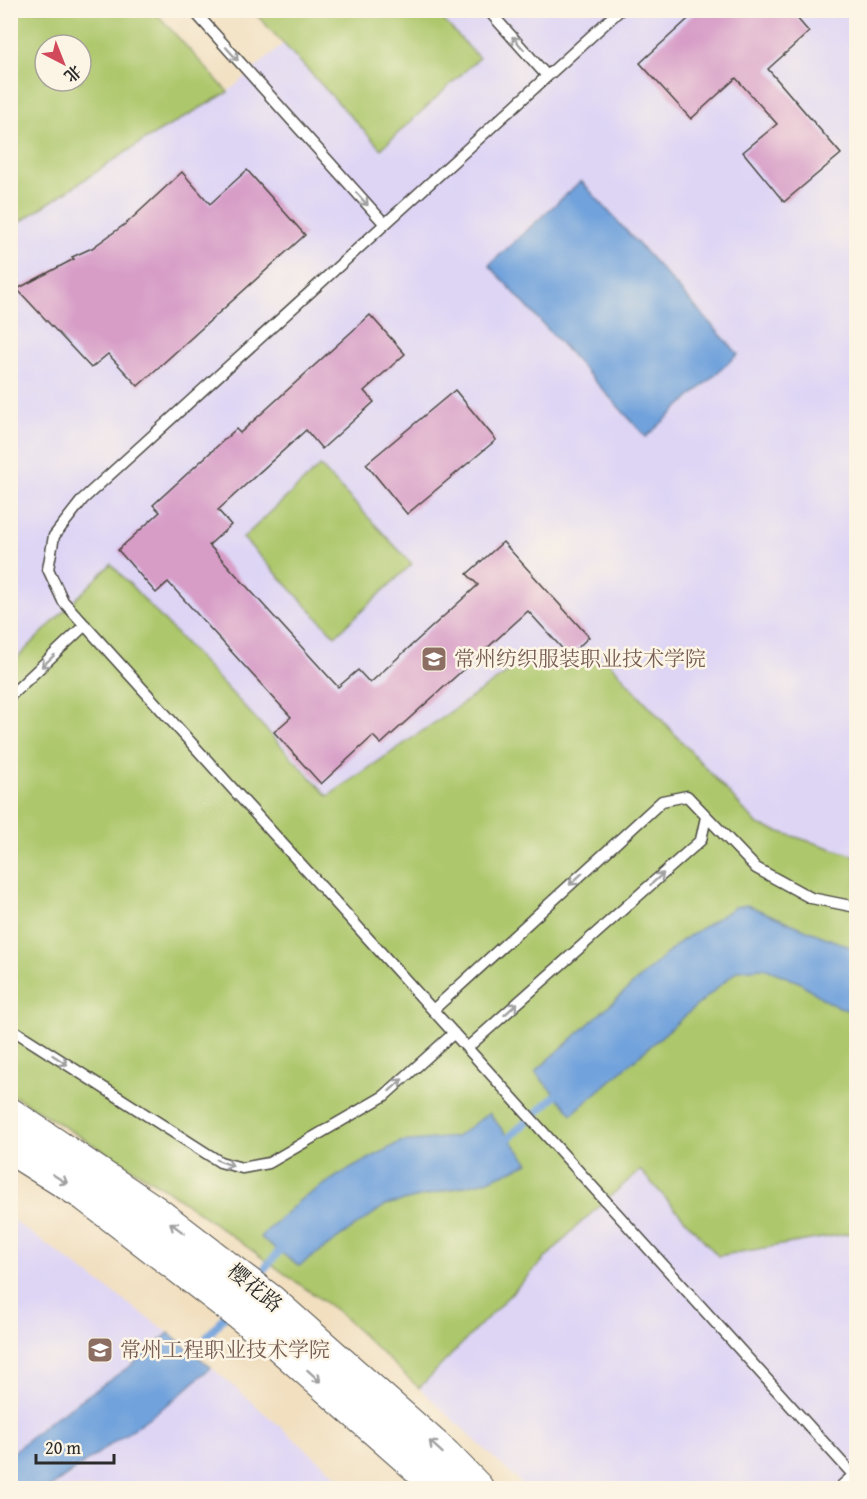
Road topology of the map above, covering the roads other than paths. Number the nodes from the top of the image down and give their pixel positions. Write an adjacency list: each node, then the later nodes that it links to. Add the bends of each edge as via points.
1 (193, 10): 5 (lane, one-way to 5)
2 (488, 10): 4 (lane, one-way to 2)
3 (621, 10): 4 (lane)
4 (547, 76): 5 (lane)
5 (384, 223): 6 (lane, via 83,499 54,536 48,569 63,601)
6 (85, 625): 7 (lane, one-way to 7); 10 (lane)
7 (10, 696)
8 (706, 817): 9 (lane, via 756,868 812,898); 10 (lane, one-way to 10, via 687,796 662,801); 13 (lane, one-way to 8, via 701,840)
9 (856, 907)
10 (433, 1010): 12 (lane)
11 (10, 1028): 12 (lane, one-way to 12, via 220,1162 242,1168 269,1163 384,1096)
12 (454, 1033): 13 (lane)
13 (467, 1048): 18 (lane)
14 (10, 1114): 16 (street, 樱花路, one-way to 14, via 154,1211)
15 (10, 1148): 16 (street, 樱花路, one-way to 16)
16 (215, 1275): 17 (street, 樱花路)
17 (262, 1312): 19 (street, 樱花路, one-way to 19); 20 (street, 樱花路, one-way to 17, via 445,1455)
18 (856, 1475): 21 (lane)
19 (441, 1488)
20 (477, 1488)
21 (839, 1488)

